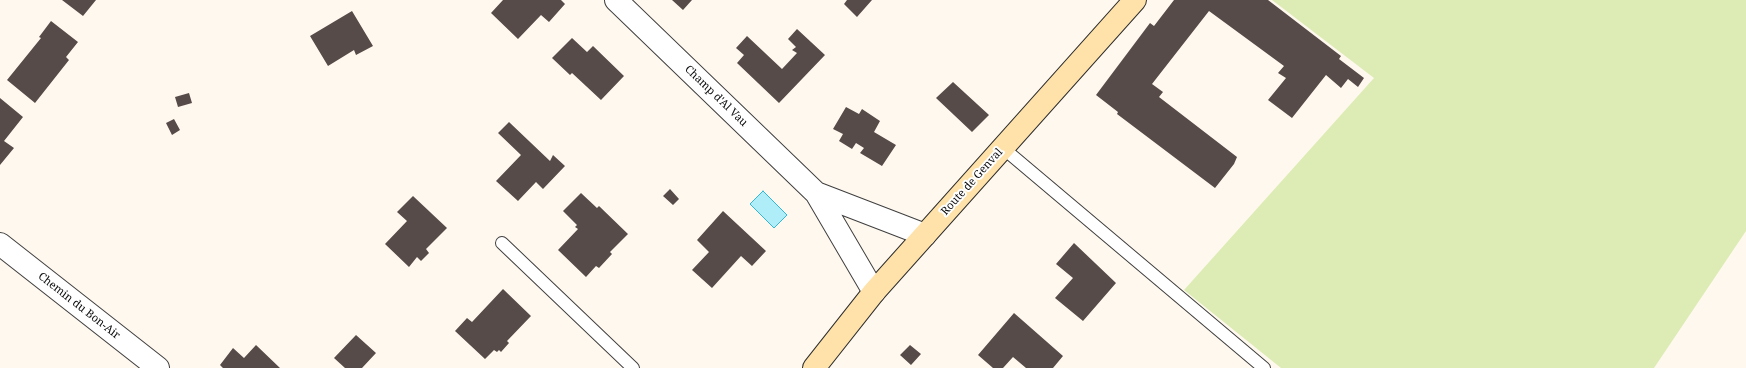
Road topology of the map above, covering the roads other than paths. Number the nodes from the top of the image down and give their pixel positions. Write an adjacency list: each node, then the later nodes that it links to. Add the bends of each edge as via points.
1 (616, 0): 4 (street, Champ d'Al Vau)
2 (1135, 0): 3 (main road, Route de Genval)
3 (1003, 148): 5 (main road, Route de Genval); 12 (lane)
4 (816, 193): 5 (street, Champ d'Al Vau); 8 (street, Champ d'Al Vau)
5 (925, 235): 8 (main road, Route de Genval)
6 (502, 243): 10 (lane)
7 (0, 244): 9 (street, Chemin du Bon-Air)
8 (874, 292): 11 (main road, Route de Genval)
9 (158, 368)
10 (633, 368)
11 (814, 368)
12 (1264, 368)

